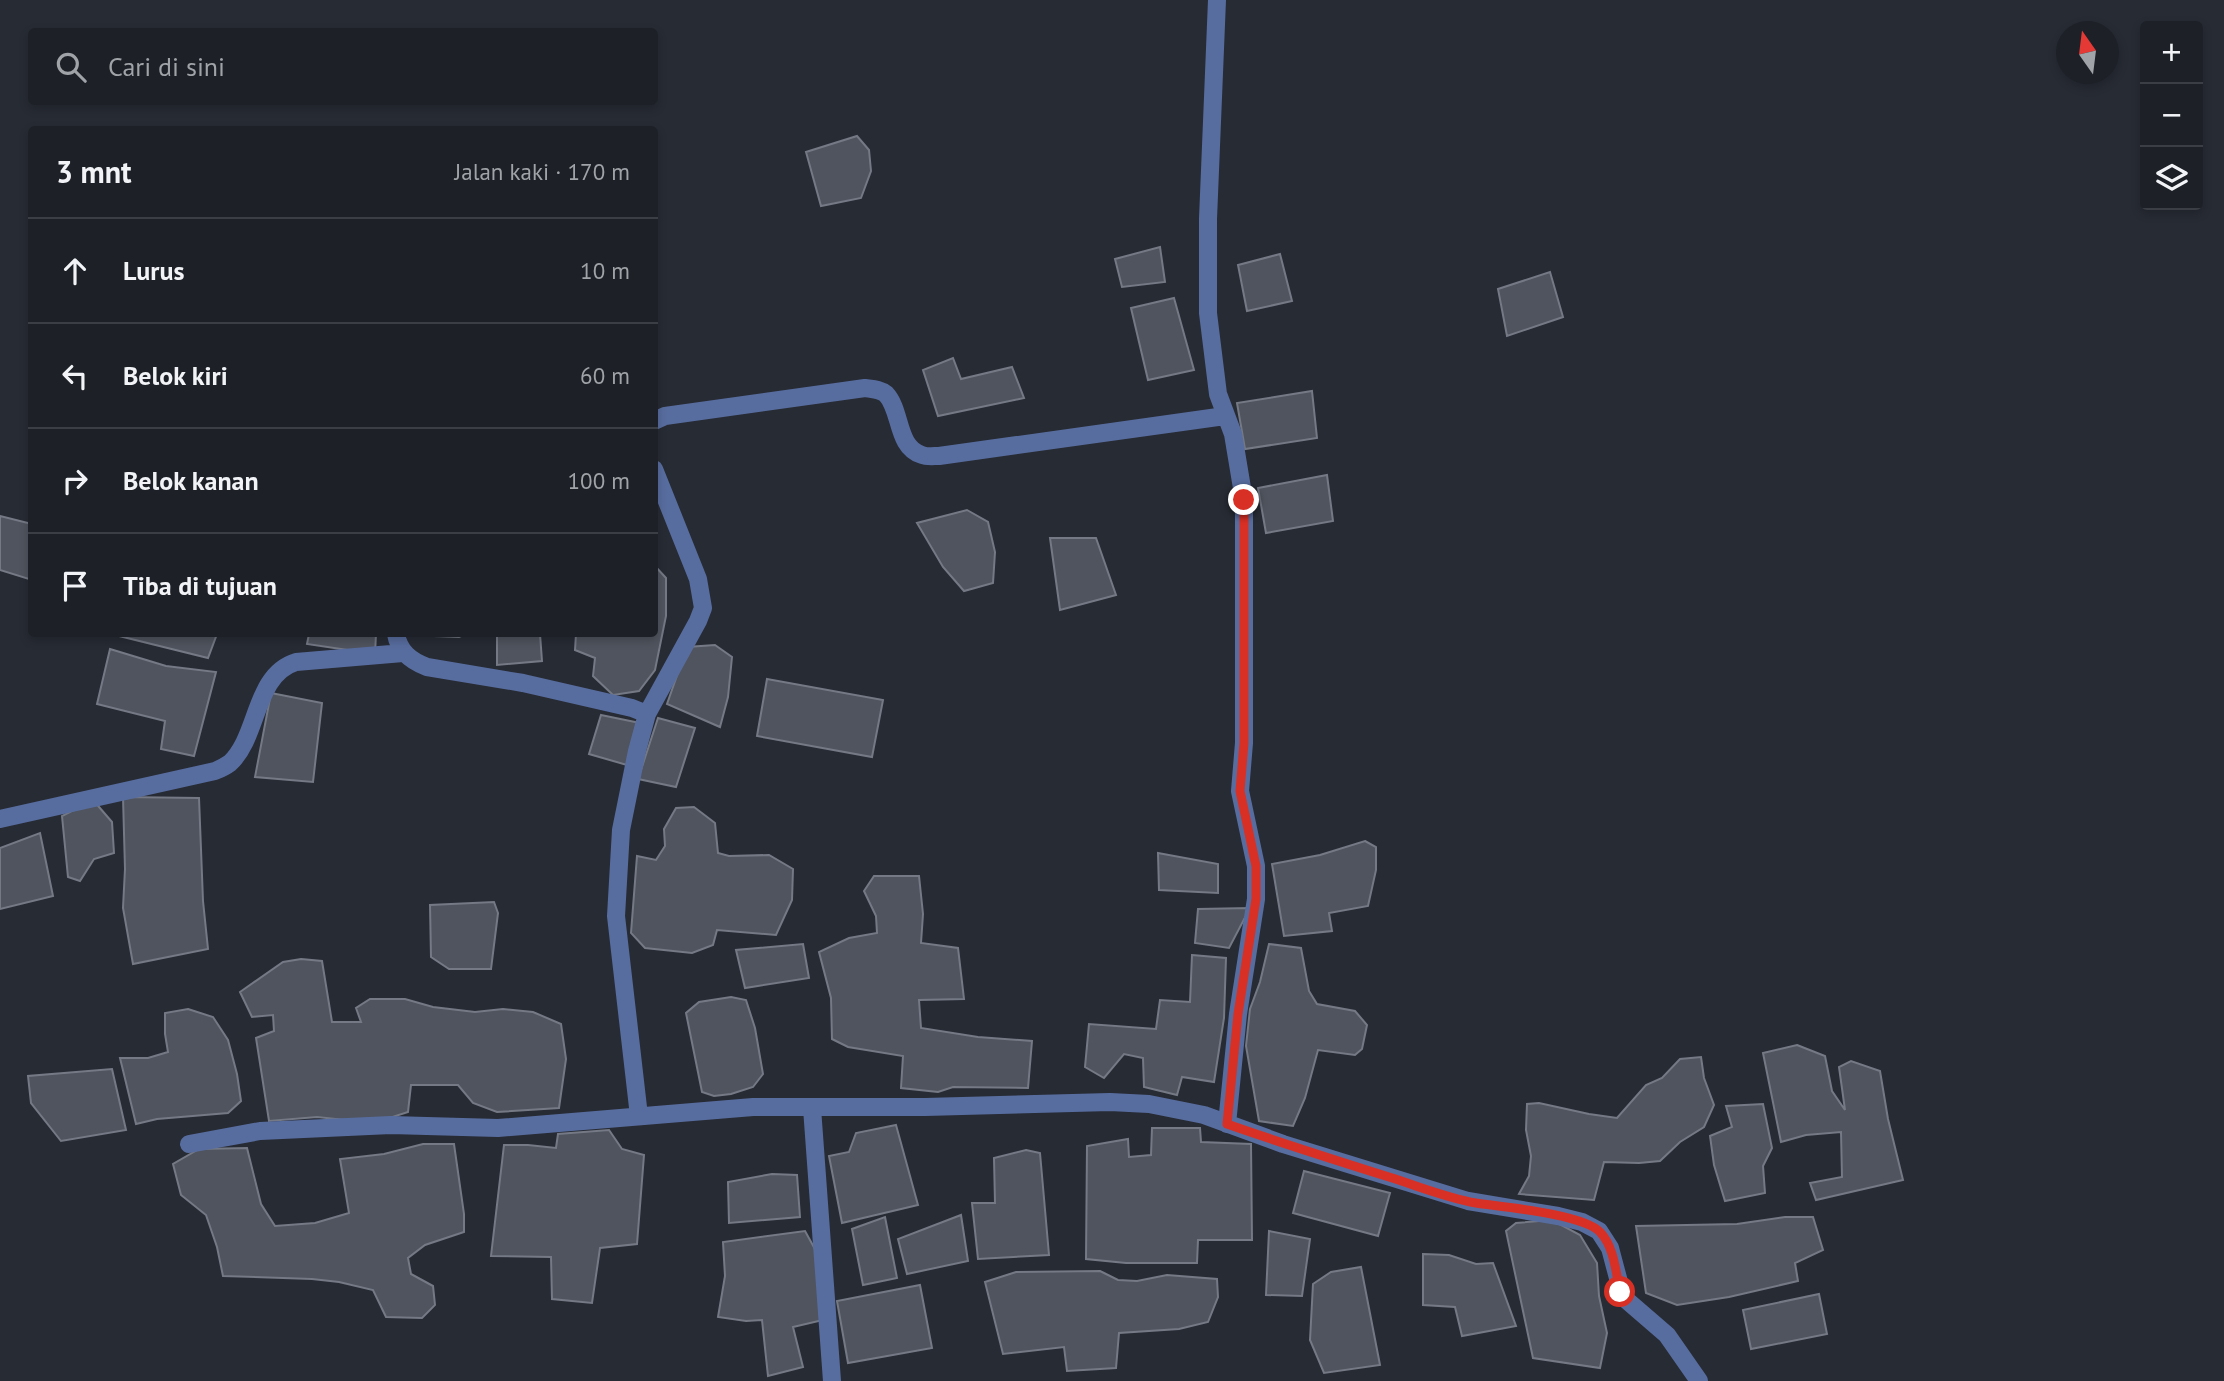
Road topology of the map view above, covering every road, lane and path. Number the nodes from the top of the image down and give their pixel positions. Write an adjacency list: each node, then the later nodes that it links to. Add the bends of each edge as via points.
1 (1217, 0): 2 (street, via 1208,313)
2 (1225, 415): 3 (street, via 939,456 922,455 911,448 885,393 875,389); 11 (street, via 1233,434 1244,500 1240,791 1256,866 1256,899)
3 (658, 419)
4 (658, 479): 7 (street, via 698,579 703,608)
5 (396, 637): 6 (street)
6 (403, 653): 7 (street, via 427,667 523,683); 8 (street, via 285,665 271,680 239,751 215,771)
7 (647, 714): 10 (street, via 621,830 617,916)
8 (0, 819)
9 (812, 1108): 10 (street, via 752,1107); 11 (street, via 1110,1102 1149,1104); 13 (street)
10 (639, 1116): 12 (street, via 498,1128 391,1125 260,1131)
11 (1227, 1124): 14 (street, via 1468,1202 1558,1216 1599,1231 1610,1248 1623,1297 1667,1335)
12 (189, 1144)
13 (832, 1381)
14 (1699, 1381)

